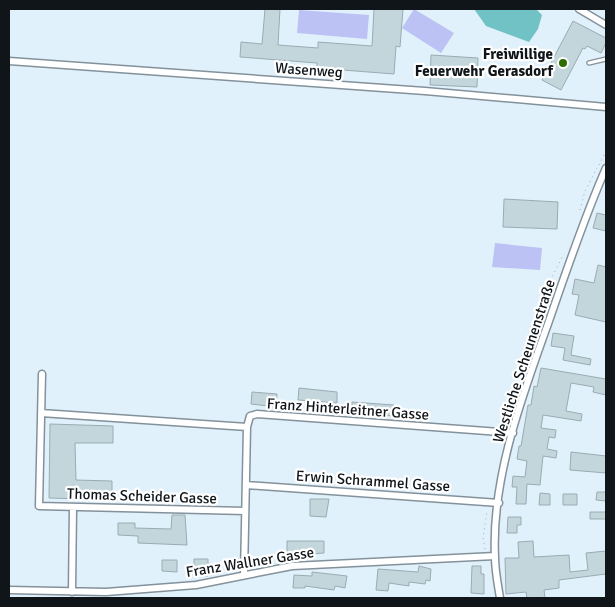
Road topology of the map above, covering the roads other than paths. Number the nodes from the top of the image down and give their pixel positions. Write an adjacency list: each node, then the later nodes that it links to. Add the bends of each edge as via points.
1 (578, 9): 2 (street)
2 (606, 25)
3 (606, 59): 5 (lane)
4 (9, 61): 6 (street, Wasenweg)
5 (588, 63)
6 (606, 107)
7 (606, 168): 11 (street, Westliche Scheunenstraße, via 582,224)
8 (42, 374): 9 (street)
9 (41, 413): 10 (street); 14 (street, Thomas Scheider Gasse, via 39,506)
10 (247, 427): 11 (street, Franz Hinterleitner Gasse, via 250,416 257,414); 12 (street)
11 (513, 434): 13 (street, Westliche Scheunenstraße)
12 (246, 485): 13 (street, Erwin Schrammel Gasse); 15 (street)
13 (498, 502): 16 (street, Westliche Scheunenstraße)
14 (73, 507): 15 (street, Thomas Scheider Gasse); 19 (street)
15 (245, 511): 17 (street)
16 (495, 556): 17 (street, Franz Wallner Gasse, via 328,563 292,566); 20 (street, Westliche Scheunenstraße)
17 (244, 576): 19 (street, Franz Wallner Gasse, via 196,585)
18 (9, 590): 19 (street, Franz Wallner Gasse)
19 (72, 592)
20 (500, 598)

